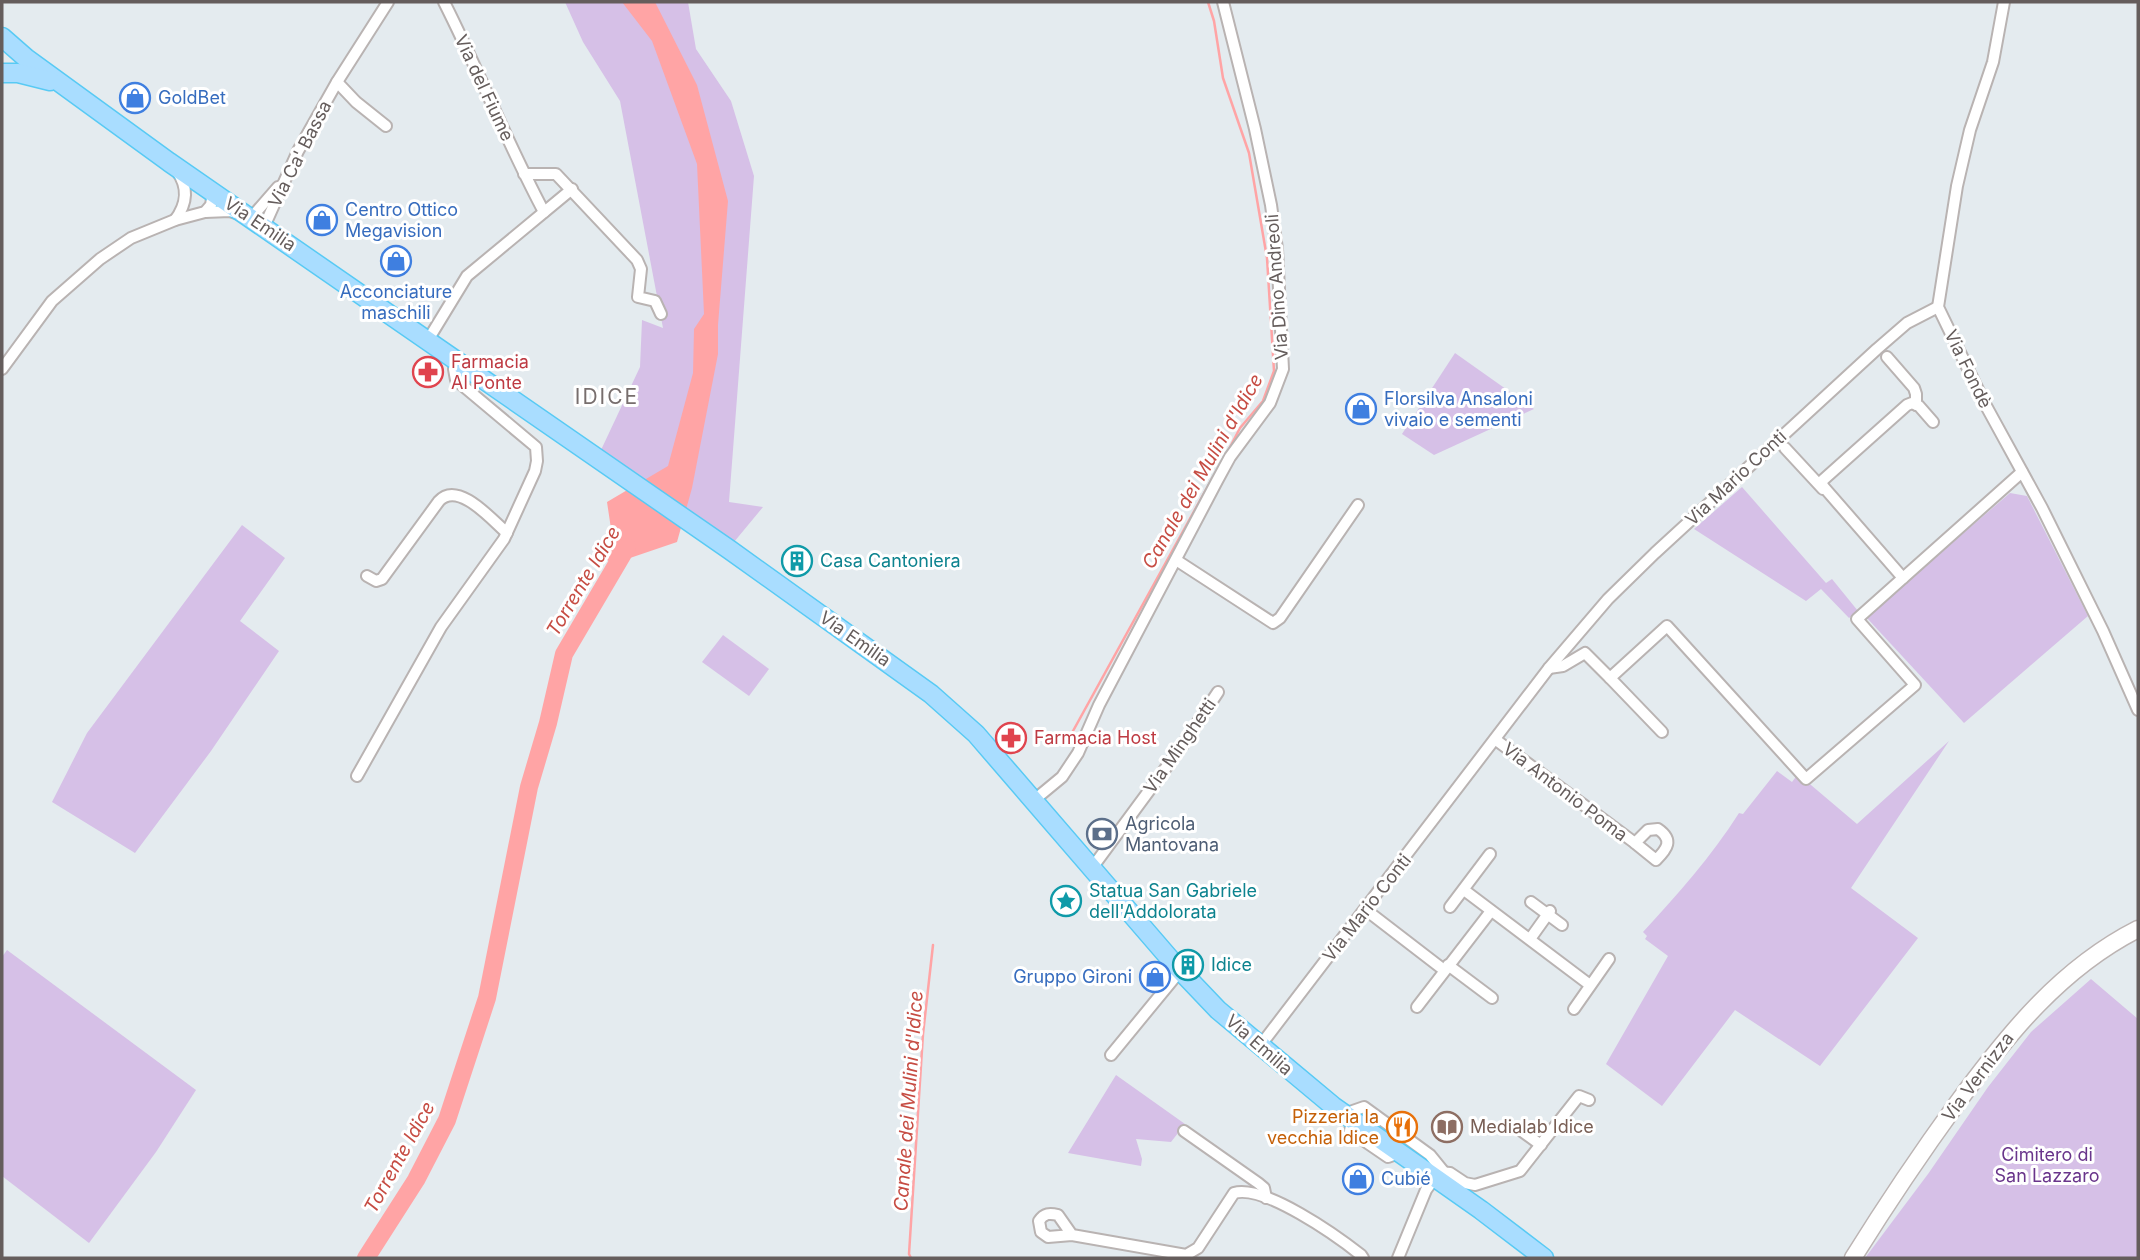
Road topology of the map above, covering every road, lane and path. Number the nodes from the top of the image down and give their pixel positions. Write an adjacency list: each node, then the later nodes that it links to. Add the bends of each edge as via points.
1 (388, 2): 7 (street, Via Ca' Bassa)
2 (444, 2): 11 (street, Via del Fiume)
3 (1223, 2): 33 (street, Via Dino Andreoli, via 1271,205 1283,369 1270,403 1230,457)
4 (2004, 2): 18 (street, Via Fondè, via 1993,62 1957,186)
5 (2, 37): 8 (main road, Via Emilia)
6 (2, 73): 8 (main road, Via Emilia)
7 (337, 82): 9 (street, Via Ca' Bassa); 17 (street, Via Ca' Bassa)
8 (64, 86): 10 (main road, Via Emilia)
9 (386, 125)
10 (169, 162): 13 (main road, Via Emilia); 16 (street, via 185,187 184,203)
11 (524, 174): 12 (street, via 556,174); 15 (street, Via del Fiume)
12 (572, 189): 15 (street); 19 (street, via 637,260 641,269 638,297 655,301)
13 (213, 192): 14 (street); 17 (main road, Via Emilia)
14 (205, 212): 16 (street); 17 (street, via 230,211)
15 (544, 212): 20 (street, via 467,276)
16 (175, 220): 23 (street, via 131,238 76,279 52,301)
17 (258, 223): 20 (main road, Via Emilia)
18 (1938, 307): 29 (street, Via Fondè); 36 (street, Via Mario Conti, via 1907,323 1655,553)
19 (661, 314)
20 (428, 340): 22 (main road, Via Emilia)
21 (1887, 357): 26 (street, via 1913,388)
22 (457, 360): 24 (main road, Via Emilia); 25 (street, via 453,374)
23 (2, 369)
24 (473, 371): 25 (street, via 468,383); 43 (main road, Via Emilia, via 931,694 976,734)
25 (472, 394): 32 (street, via 537,450 535,471)
26 (1916, 405): 27 (street); 30 (street, via 1907,404 1823,480)
27 (1933, 422)
28 (1785, 448): 30 (street)
29 (2022, 472): 35 (street); 39 (street, Via Fondè, via 2104,631)
30 (1823, 489): 35 (street)
31 (1358, 505): 33 (street, via 1273,623)
32 (507, 533): 34 (street, via 464,497 444,496 382,579); 42 (street, via 441,627)
33 (1176, 560): 43 (street, Via Dino Andreoli, via 1078,753 1062,777)
34 (366, 576)
35 (1903, 578): 37 (street, via 1857,619 1915,685 1806,779 1667,626)
36 (1549, 668): 37 (street, via 1563,666 1585,653); 41 (street, Via Mario Conti)
37 (1610, 678): 40 (street)
38 (1218, 692): 46 (street, Via Minghetti)
39 (2138, 710)
40 (1661, 732)
41 (1496, 740): 44 (street, Via Antonio Poma); 50 (street, Via Mario Conti)
42 (357, 776)
43 (1033, 801): 46 (main road, Via Emilia)
44 (1635, 844)
45 (1490, 854): 47 (street)
46 (1092, 868): 58 (main road, Via Emilia)
47 (1464, 890): 49 (street); 51 (street)
48 (1531, 902): 52 (street)
49 (1450, 907)
50 (1366, 910): 57 (street); 63 (street, Via Mario Conti)
51 (1490, 911): 55 (street); 57 (street)
52 (1549, 913): 53 (street); 55 (street)
53 (1562, 925)
54 (2138, 929): 79 (street, Via Vernizza, via 2080,965 2024,1016 1930,1140)
55 (1530, 939): 59 (street)
56 (1609, 959): 59 (street)
57 (1446, 967): 60 (street); 61 (street)
58 (1180, 971): 63 (main road, Via Emilia); 64 (street)
59 (1590, 985): 62 (street)
60 (1492, 998)
61 (1416, 1007)
62 (1574, 1009)
63 (1260, 1046): 66 (main road, Via Emilia)
64 (1111, 1055)
65 (1590, 1100): 69 (street, via 1579,1097)
66 (1348, 1117): 70 (main road, Via Emilia); 70 (street, Via Emilia, via 1364,1107 1430,1155)
67 (1519, 1129): 69 (street)
68 (1184, 1131): 72 (street, via 1258,1183)
69 (1541, 1145): 71 (street, via 1520,1171)
70 (1438, 1174): 71 (street, Via Emilia, via 1450,1173 1469,1185); 73 (main road, Via Emilia); 77 (street, via 1426,1190)
71 (1481, 1184): 73 (street, via 1476,1199)
72 (1266, 1198): 75 (street, via 1247,1191 1234,1193 1198,1248); 76 (street, via 1310,1217)
73 (1480, 1210): 78 (main road, Via Emilia)
74 (1072, 1235): 75 (street)
75 (1180, 1256)
76 (1363, 1258)
77 (1398, 1258)
78 (1544, 1258)
79 (1853, 1258)

